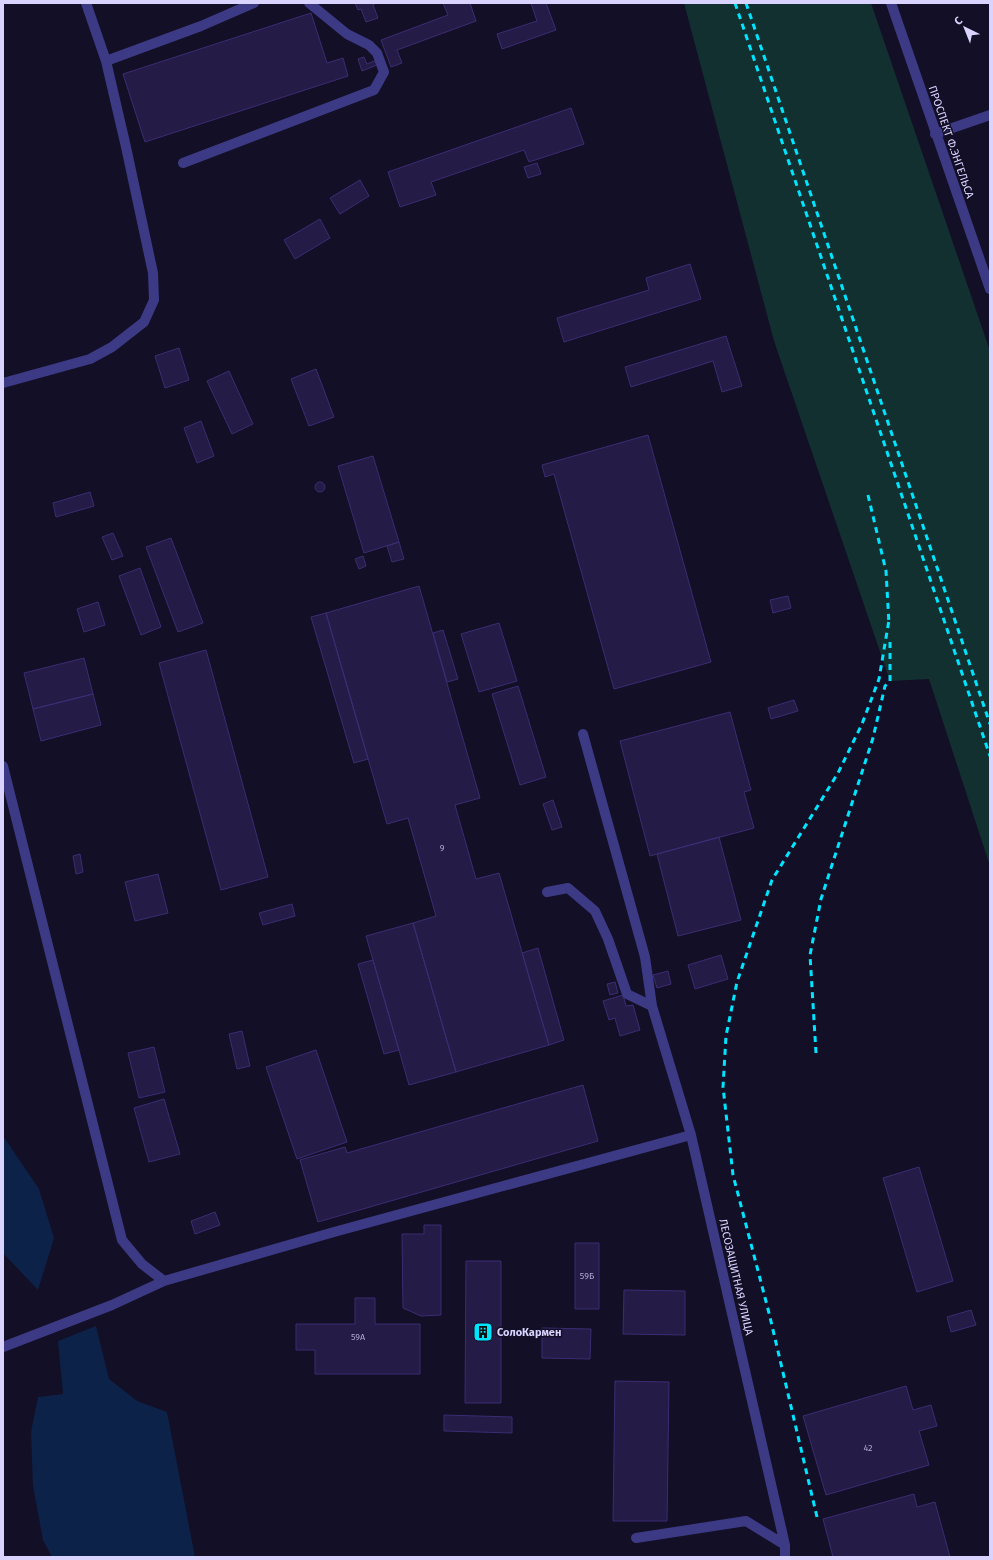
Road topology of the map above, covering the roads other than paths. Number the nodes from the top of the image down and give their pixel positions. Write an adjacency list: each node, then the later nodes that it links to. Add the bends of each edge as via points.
1 (86, 3): 5 (street)
2 (254, 3): 5 (street, via 201,26)
3 (309, 3): 8 (street, via 347,34 369,45 376,53 384,72 374,90)
4 (891, 3): 7 (street, ПРОСПЕКТ Ф.ЭНГЕЛЬСА)
5 (106, 61): 10 (street, via 153,273 154,300 144,322 112,347 90,359)
6 (990, 115): 7 (street)
7 (935, 134): 9 (street, ПРОСПЕКТ Ф.ЭНГЕЛЬСА)
8 (183, 163)
9 (990, 289)
10 (3, 383)
11 (583, 734): 14 (street, ЛЕСОЗАЩИТНАЯ УЛИЦА, via 645,958)
12 (3, 766): 16 (street, via 122,1240 142,1264)
13 (547, 892): 14 (street, via 568,888 595,911 608,939 627,994)
14 (652, 1006): 15 (street, ЛЕСОЗАЩИТНАЯ УЛИЦА)
15 (691, 1135): 16 (street); 19 (street, ЛЕСОЗАЩИТНАЯ УЛИЦА)
16 (164, 1281): 17 (street, via 112,1306)
17 (3, 1347)
18 (636, 1538): 19 (street, via 746,1522)
19 (785, 1545): 20 (street, ЛЕСОЗАЩИТНАЯ УЛИЦА)
20 (785, 1557)

